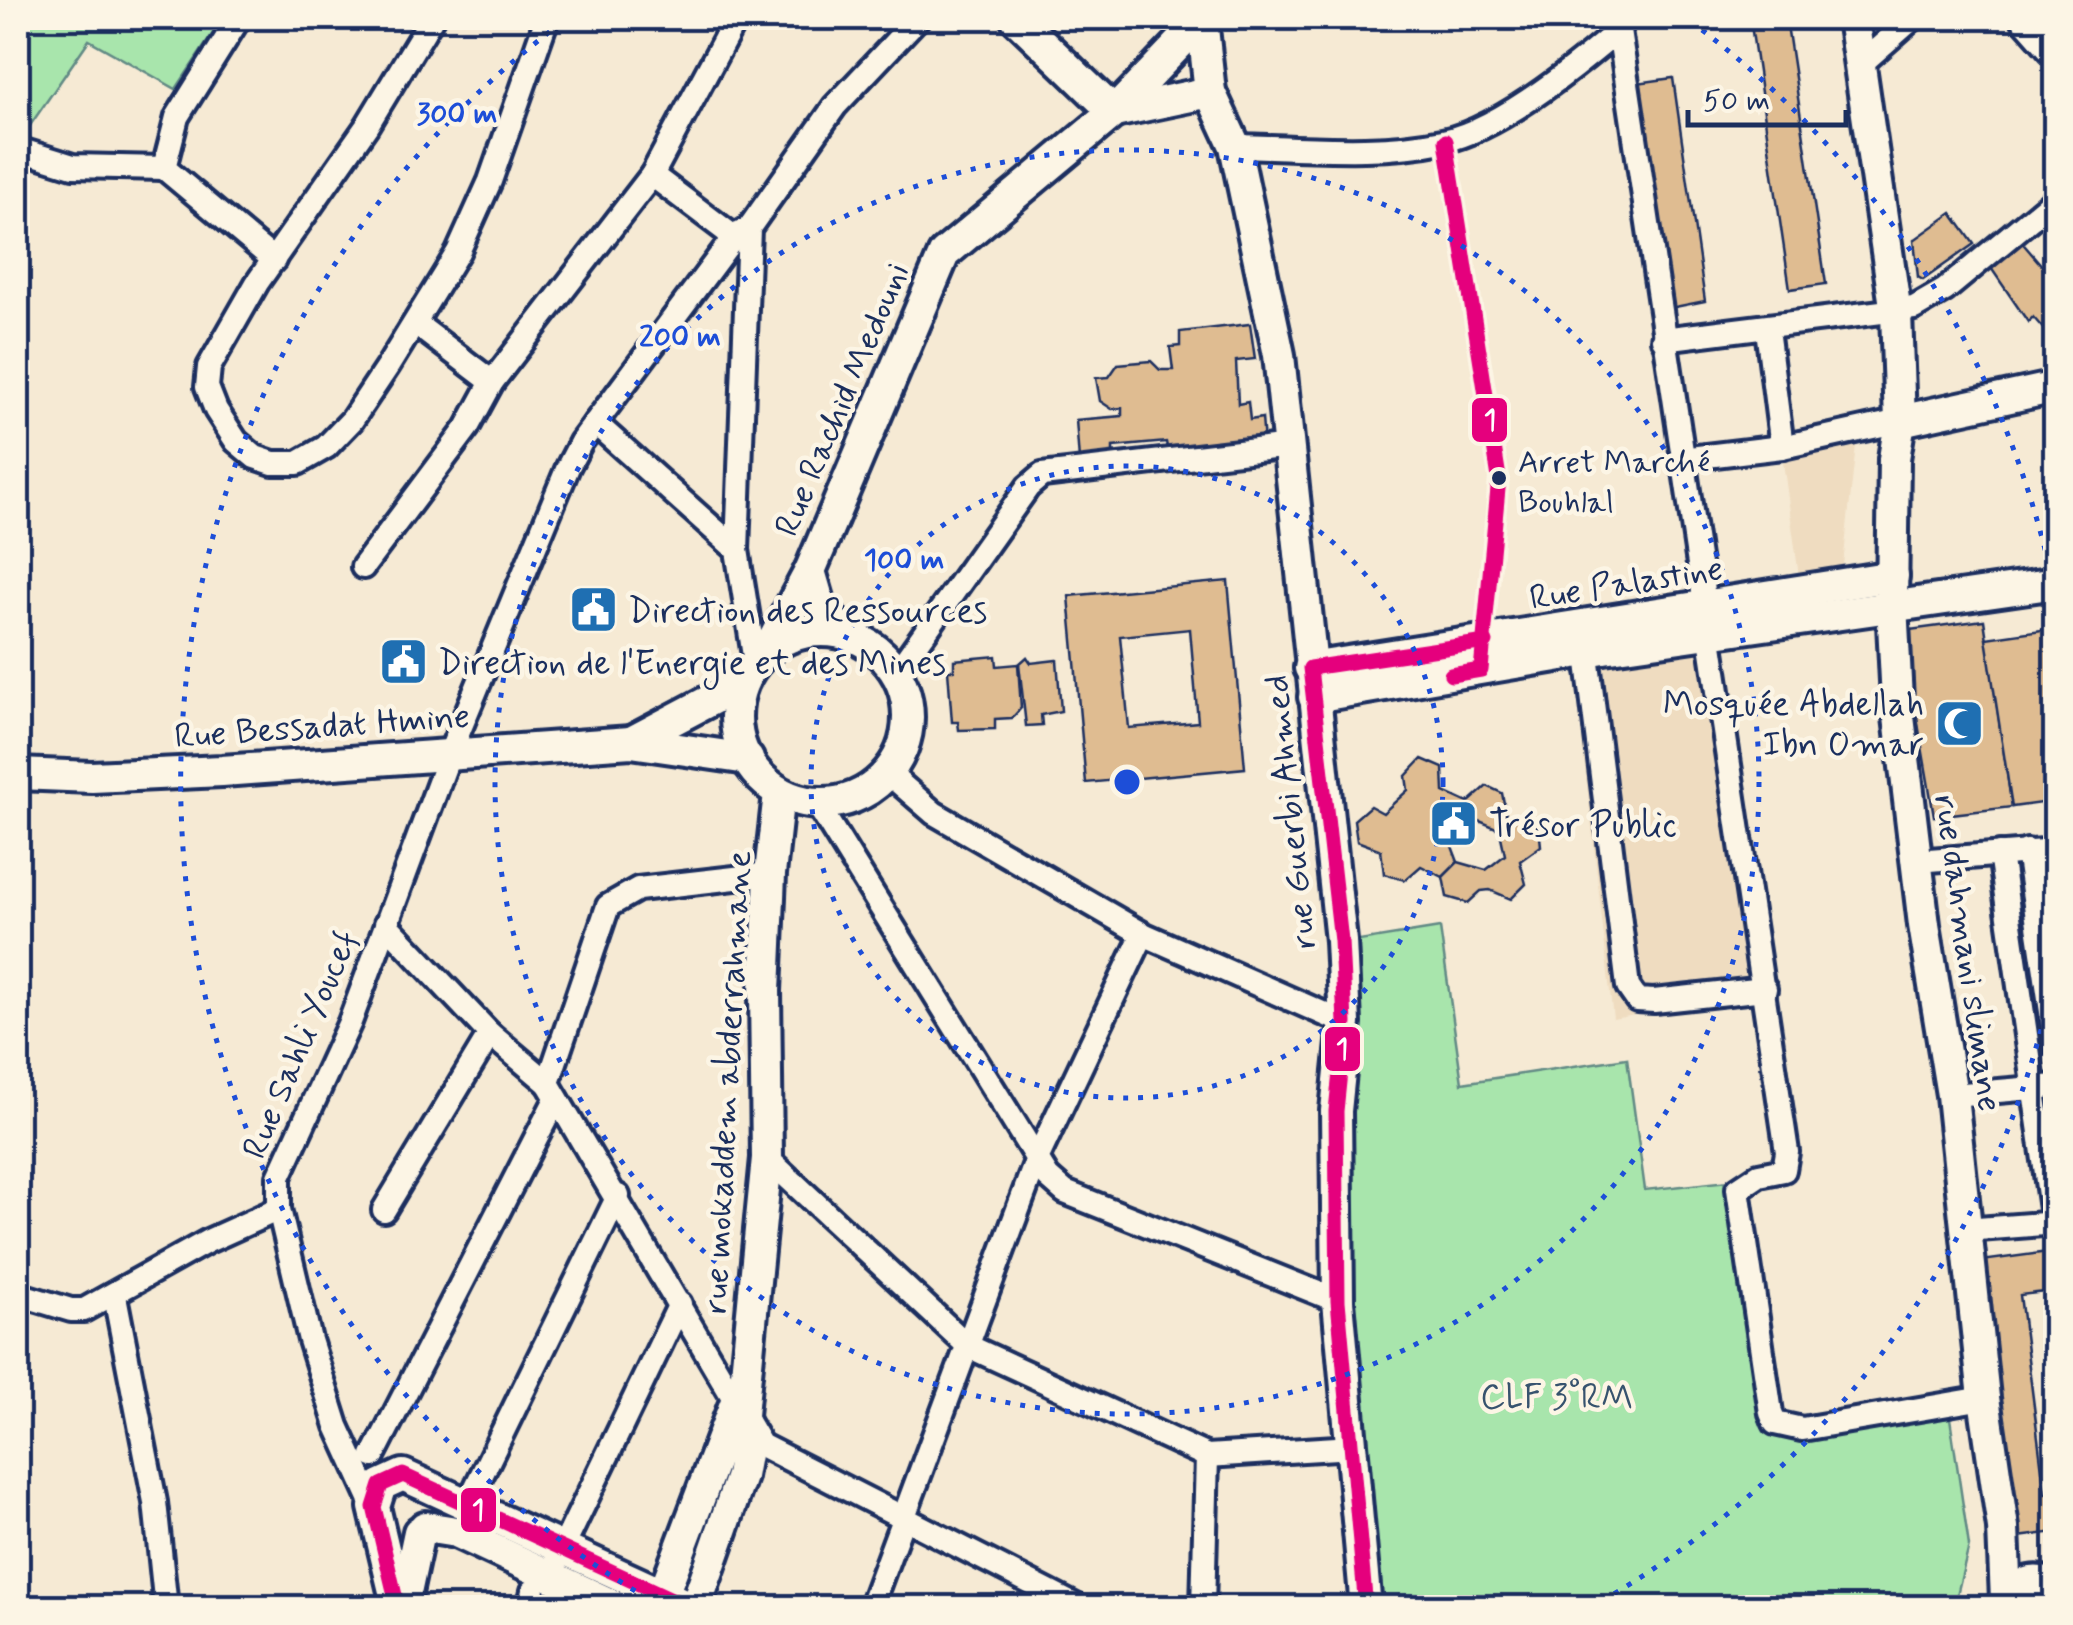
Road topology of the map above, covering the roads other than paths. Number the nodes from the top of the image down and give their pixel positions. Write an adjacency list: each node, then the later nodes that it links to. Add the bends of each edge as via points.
1 (239, 18): 18 (street, via 176,117)
2 (432, 18): 22 (street)
3 (546, 18): 24 (street, via 490,181)
4 (736, 18): 19 (street)
5 (918, 18): 21 (street, Rue Sahli Youcef, via 835,106)
6 (1016, 18): 15 (main road)
7 (1203, 18): 14 (main road, rue Guerbi Ahmed); 15 (main road, Rue Rachid Medouni)
8 (1853, 18): 13 (main road, rue dahmani slimane)
9 (1912, 18): 13 (street)
10 (2027, 18): 12 (main road)
11 (1621, 24): 16 (street, via 1571,71 1446,141 1366,149); 26 (street)
12 (2056, 51)
13 (1862, 63): 23 (main road, rue dahmani slimane)
14 (1210, 92): 15 (main road); 16 (main road, rue Guerbi Ahmed)
15 (1114, 112): 36 (main road, Rue Rachid Medouni, via 944,254)
16 (1234, 146): 31 (main road, rue Guerbi Ahmed, via 1279,355)
17 (18, 149): 18 (street, via 73,166)
18 (164, 168): 22 (street)
19 (652, 175): 21 (street); 27 (street)
20 (2056, 198): 23 (street, via 1931,300)
21 (741, 232): 30 (street, Rue Sahli Youcef); 34 (street)
22 (274, 260): 24 (street, via 209,367 216,410 255,457 298,462 326,448)
23 (1896, 313): 25 (street); 29 (main road, rue dahmani slimane)
24 (416, 324): 27 (street)
25 (1767, 328): 26 (street); 32 (street)
26 (1662, 339): 33 (street)
27 (492, 382): 35 (street, via 466,428)
28 (2056, 387): 29 (main road)
29 (1900, 421): 32 (street); 38 (main road, rue dahmani slimane)
30 (594, 423): 34 (street); 46 (street, Rue Sahli Youcef, via 568,467)
31 (1290, 446): 43 (street, via 1042,474); 44 (main road, rue Guerbi Ahmed)
32 (1782, 446): 33 (street)
33 (1681, 459): 39 (street)
34 (737, 550): 42 (street)
35 (362, 567)
36 (810, 571): 40 (main road, via 819,602); 42 (main road, Rue Rachid Medouni)
37 (2056, 583): 38 (main road, Rue Palastine)
38 (1892, 590): 39 (main road, Rue Palastine); 55 (main road, rue dahmani slimane)
39 (1706, 622): 41 (main road, Rue Palastine); 59 (street)
40 (842, 632): 42 (main road, via 790,636); 43 (main road, via 882,654)
41 (1585, 639): 44 (main road, Rue Palastine); 59 (street, via 1628,987 1637,1000)
42 (754, 665): 45 (main road, Rue Bessadat Hmine); 47 (main road, via 735,710)
43 (897, 672): 49 (main road, via 909,713 904,745)
44 (1312, 682): 60 (main road, rue Guerbi Ahmed)
45 (631, 742): 46 (main road, Rue Bessadat Hmine); 47 (main road, Rue Bessadat Hmine)
46 (450, 752): 48 (main road, Rue Bessadat Hmine, via 222,771); 57 (street, Rue Sahli Youcef)
47 (748, 760): 50 (main road)
48 (18, 774)
49 (888, 774): 51 (main road, via 852,799); 58 (street, via 934,813)
50 (780, 793): 51 (main road); 56 (main road, rue mokaddem abderrahmane)
51 (817, 804): 67 (street)
52 (2056, 850): 53 (street)
53 (2028, 851): 54 (street); 62 (street)
54 (2000, 854): 55 (street); 63 (street)
55 (1918, 861): 65 (main road, rue dahmani slimane)
56 (770, 874): 64 (street, via 638,889 608,906); 66 (main road, rue mokaddem abderrahmane)
57 (386, 924): 61 (street); 69 (street, Rue Sahli Youcef, via 350,1022 279,1177)
58 (1144, 934): 60 (street); 67 (street)
59 (1765, 990): 79 (street, via 1787,1152 1784,1170 1759,1175 1738,1190 1775,1423 1802,1428)
60 (1345, 1022): 75 (main road, rue Guerbi Ahmed, via 1336,1111)
61 (490, 1034): 64 (street); 70 (street)
62 (2056, 1045)
63 (2045, 1087): 65 (street); 71 (street)
64 (552, 1091): 68 (street); 83 (street)
65 (1952, 1095): 72 (main road, rue dahmani slimane)
66 (767, 1158): 77 (street); 78 (main road, rue mokaddem abderrahmane)
67 (1036, 1161): 75 (street, via 1065,1192); 77 (street)
68 (618, 1196): 76 (street); 85 (street)
69 (279, 1209): 74 (street, via 208,1241); 80 (street, Rue Sahli Youcef)
70 (384, 1210)
71 (2054, 1223): 72 (street)
72 (1965, 1230): 79 (main road, rue dahmani slimane)
73 (18, 1294): 74 (street, via 72,1310)
74 (115, 1296): 93 (street, via 154,1502)
75 (1338, 1301): 81 (main road, rue Guerbi Ahmed)
76 (680, 1304): 78 (street); 89 (street)
77 (968, 1346): 82 (street); 86 (street)
78 (742, 1397): 86 (street, via 761,1445); 91 (main road, rue mokaddem abderrahmane); 96 (main road, rue mokaddem abderrahmane, via 741,1476)
79 (1984, 1398): 92 (main road, rue dahmani slimane, via 2003,1528)
80 (338, 1426): 83 (street); 87 (street, Rue Sahli Youcef)
81 (1353, 1447): 82 (street); 100 (main road, rue Guerbi Ahmed)
82 (1207, 1456): 99 (street)
83 (382, 1467): 84 (main road); 87 (main road)
84 (426, 1484): 85 (main road); 88 (main road, via 434,1506)
85 (468, 1504): 89 (main road)
86 (902, 1514): 97 (street); 98 (street)
87 (377, 1515): 88 (main road, via 398,1535); 94 (main road)
88 (422, 1530): 89 (main road, via 456,1532); 94 (main road)
89 (544, 1580): 91 (main road); 95 (main road)
90 (2054, 1584): 92 (main road, via 2024,1582)
91 (661, 1601): 96 (main road)
92 (2006, 1604)
93 (166, 1608)
94 (400, 1608)
95 (619, 1608)
96 (694, 1608)
97 (870, 1608)
98 (1080, 1608)
99 (1203, 1608)
100 (1366, 1608)

